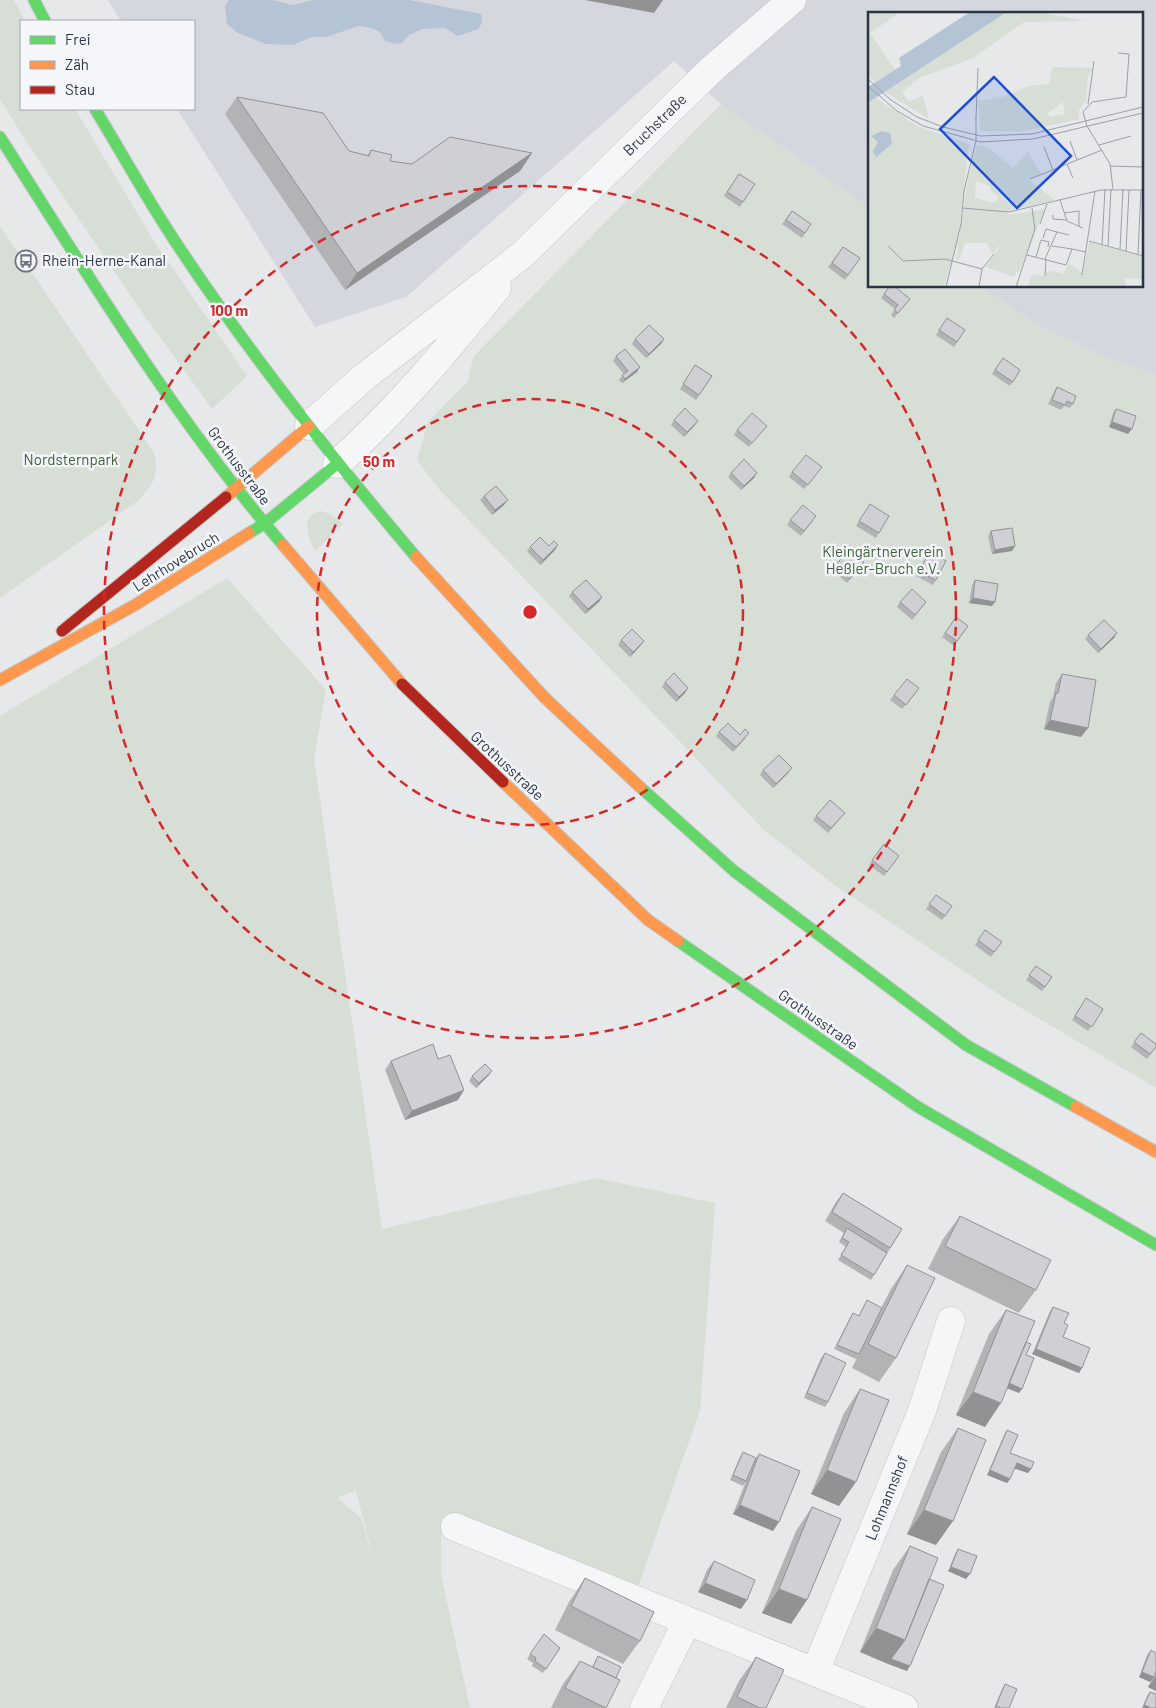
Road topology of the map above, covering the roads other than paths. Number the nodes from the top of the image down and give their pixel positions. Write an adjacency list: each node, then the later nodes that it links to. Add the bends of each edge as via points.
1 (34, 0): 3 (main road)
2 (792, 0): 6 (street, Bruchstraße, via 712,69)
3 (44, 20)
4 (96, 110): 7 (main road, via 169,232)
5 (0, 137): 9 (main road, Grothusstraße, via 123,330)
6 (522, 255): 7 (street, Bruchstraße, via 364,377); 8 (street, Bruchstraße, via 440,360 375,430)
7 (308, 426): 8 (main road); 9 (main road, Lehrhovebruch)
8 (337, 464): 10 (main road, Lehrhovebruch); 13 (main road, via 442,588 545,698 734,871 966,1045)
9 (236, 489): 10 (main road, Grothusstraße); 11 (main road, Lehrhovebruch)
10 (264, 524): 11 (main road, Lehrhovebruch, via 135,605); 14 (main road, Grothusstraße, via 414,698 648,920 918,1107)
11 (18, 668): 12 (main road, Lehrhovebruch)
12 (0, 680)
13 (1156, 1152)
14 (1156, 1246)
15 (951, 1321): 18 (street, Lohmannshof, via 922,1411)
16 (455, 1527): 17 (street)
17 (687, 1621): 18 (street); 19 (street)
18 (815, 1672): 20 (street)
19 (644, 1708)
20 (904, 1708)

